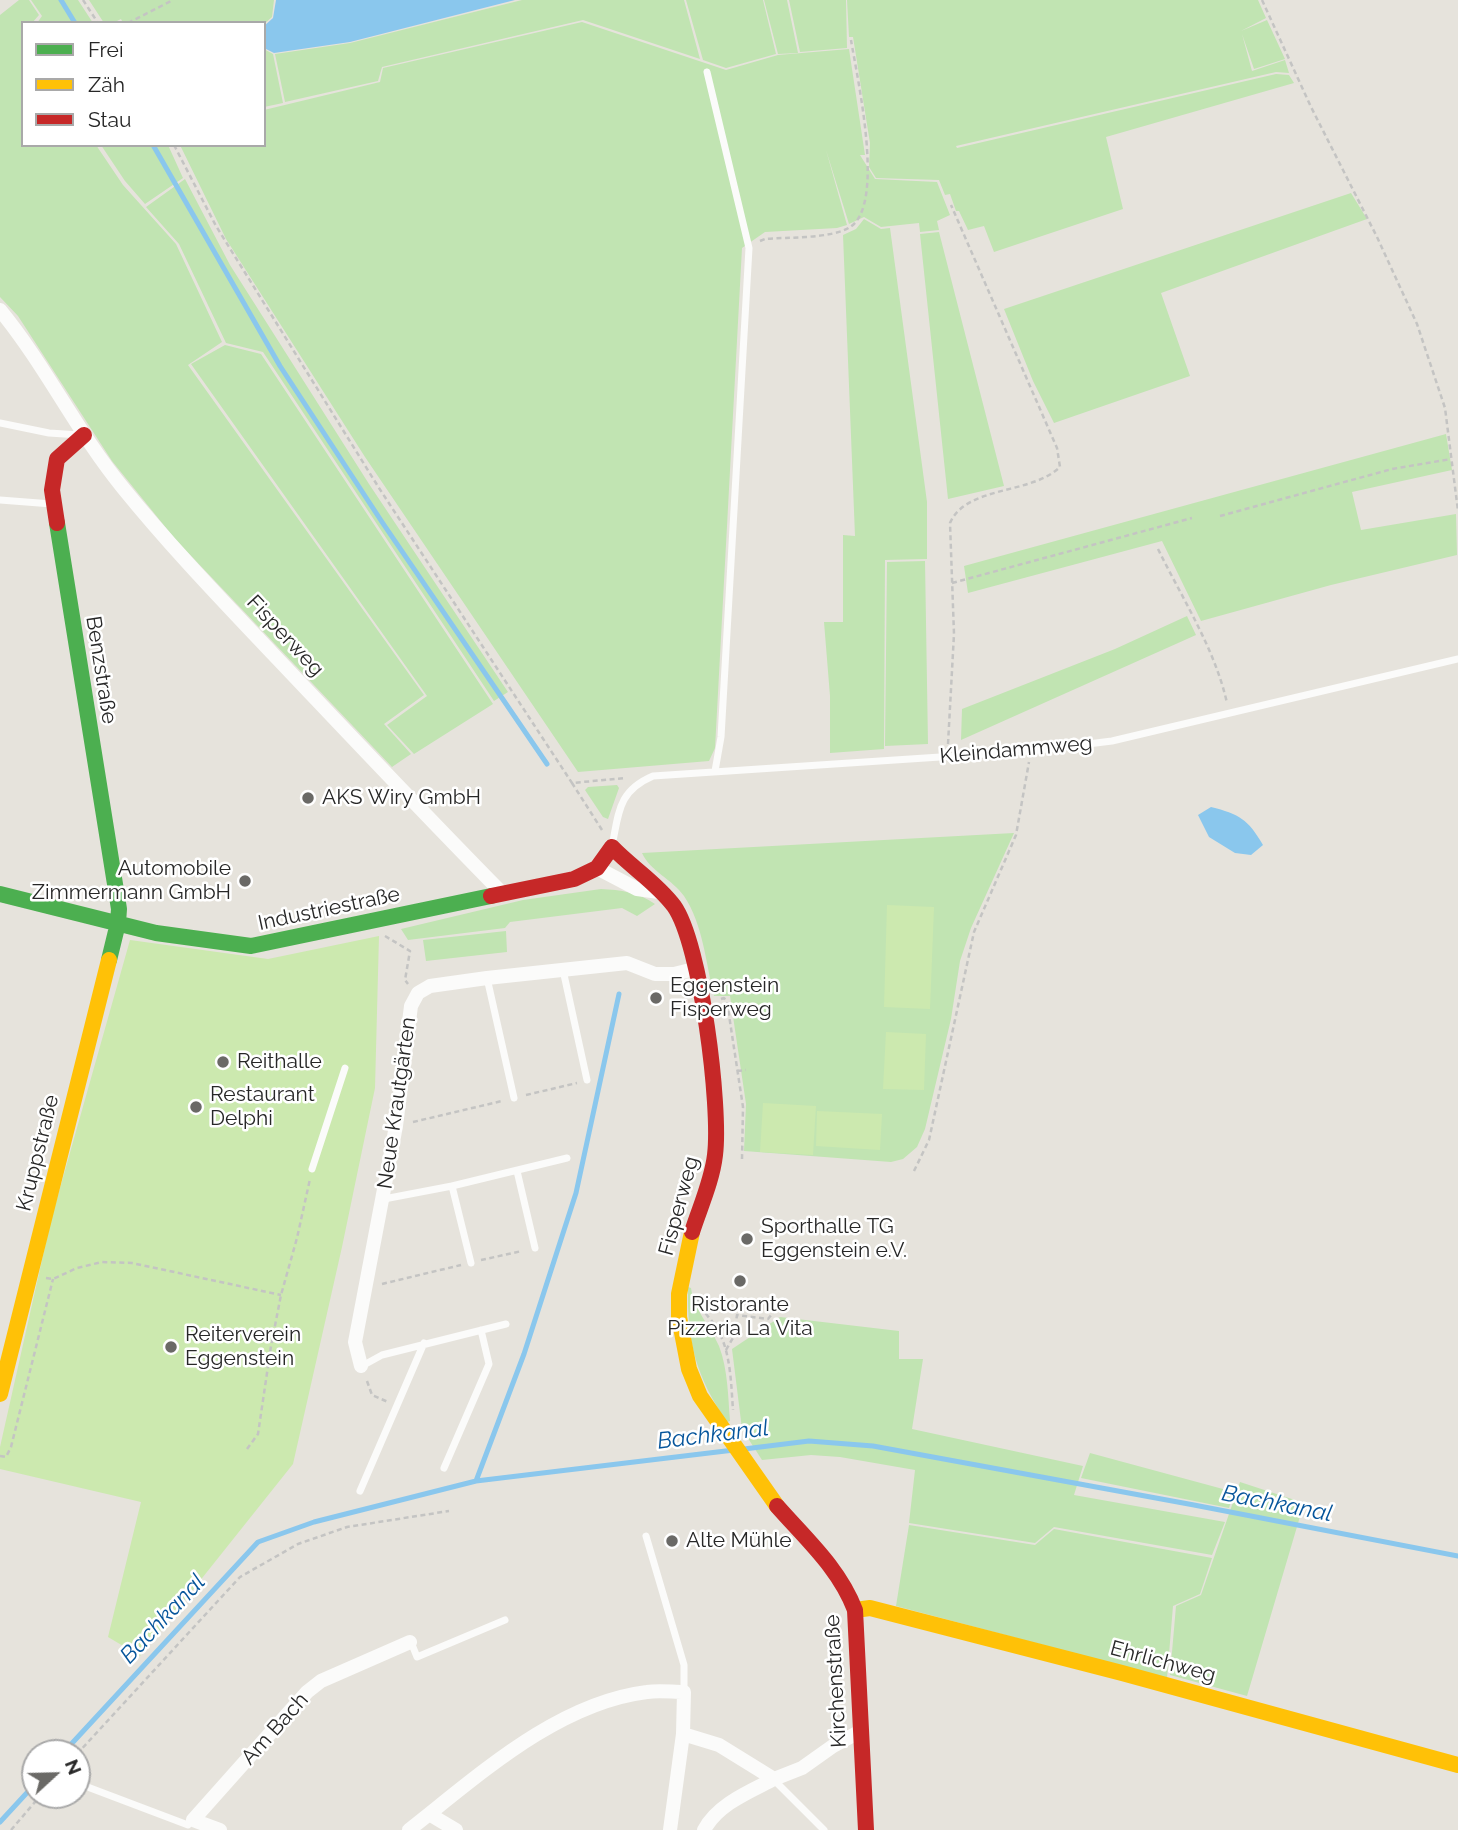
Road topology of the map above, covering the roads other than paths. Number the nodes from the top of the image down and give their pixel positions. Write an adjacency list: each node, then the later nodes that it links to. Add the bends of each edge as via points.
1 (707, 72): 8 (lane, via 749,248 721,737)
2 (0, 310): 4 (street, Fisperweg, via 28,344)
3 (0, 422): 4 (lane)
4 (84, 435): 6 (street, Benzstraße, via 57,459); 12 (street, Fisperweg, via 172,545)
5 (0, 500): 6 (lane)
6 (53, 505): 14 (street, Benzstraße)
7 (1458, 659): 8 (lane, Kleindammweg, via 1112,740 1031,751)
8 (715, 771): 9 (lane, Kleindammweg, via 653,776 637,782 626,793)
9 (612, 847): 10 (street); 11 (street, Fisperweg)
10 (597, 868): 11 (street, via 637,888); 12 (street, via 574,879)
11 (659, 892): 16 (street, Fisperweg, via 679,914)
12 (502, 893): 14 (street, Industriestraße, via 251,946)
13 (0, 894): 14 (street, Industriestraße)
14 (118, 923): 32 (street, Kruppstraße)
15 (563, 970): 16 (street, Neue Krautgärten, via 627,963 655,974); 17 (street, Neue Krautgärten); 19 (lane)
16 (694, 970): 33 (street, Fisperweg, via 717,1135 716,1156 690,1238 678,1306 681,1337 700,1395)
17 (487, 978): 20 (lane); 25 (street, Neue Krautgärten, via 430,986 418,993 411,1006)
18 (345, 1068): 22 (lane)
19 (587, 1080)
20 (514, 1098)
21 (568, 1158): 23 (lane)
22 (312, 1168)
23 (517, 1171): 24 (lane); 26 (lane)
24 (452, 1186): 25 (lane); 27 (lane)
25 (384, 1199): 31 (street, Neue Krautgärten, via 355,1342)
26 (535, 1248)
27 (471, 1263)
28 (506, 1324): 29 (lane)
29 (481, 1330): 30 (lane); 34 (lane, via 489,1364)
30 (424, 1343): 31 (lane, via 382,1354); 35 (lane)
31 (361, 1366)
32 (0, 1394)
33 (732, 1440): 37 (street, Kirchenstraße, via 770,1497 844,1582)
34 (444, 1468)
35 (360, 1491)
36 (646, 1536): 40 (lane, via 684,1665)
37 (855, 1609): 41 (street, Kirchenstraße); 43 (street, Ehrlichweg, via 870,1608 1056,1656)
38 (505, 1620): 39 (lane, via 417,1657)
39 (410, 1642): 47 (street, Am Bach, via 321,1681 307,1692)
40 (684, 1692): 42 (street); 46 (street, via 647,1692 568,1717 514,1749)
41 (859, 1732): 44 (street, via 802,1768); 54 (street, Kirchenstraße)
42 (683, 1734): 44 (street, via 719,1745); 51 (street)
43 (1458, 1765)
44 (774, 1779): 52 (street, via 738,1797); 53 (lane)
45 (91, 1788): 47 (lane)
46 (429, 1814): 49 (street); 50 (street)
47 (188, 1825): 48 (street)
48 (220, 1830)
49 (410, 1830)
50 (456, 1830)
51 (670, 1830)
52 (704, 1830)
53 (824, 1830)
54 (866, 1830)

